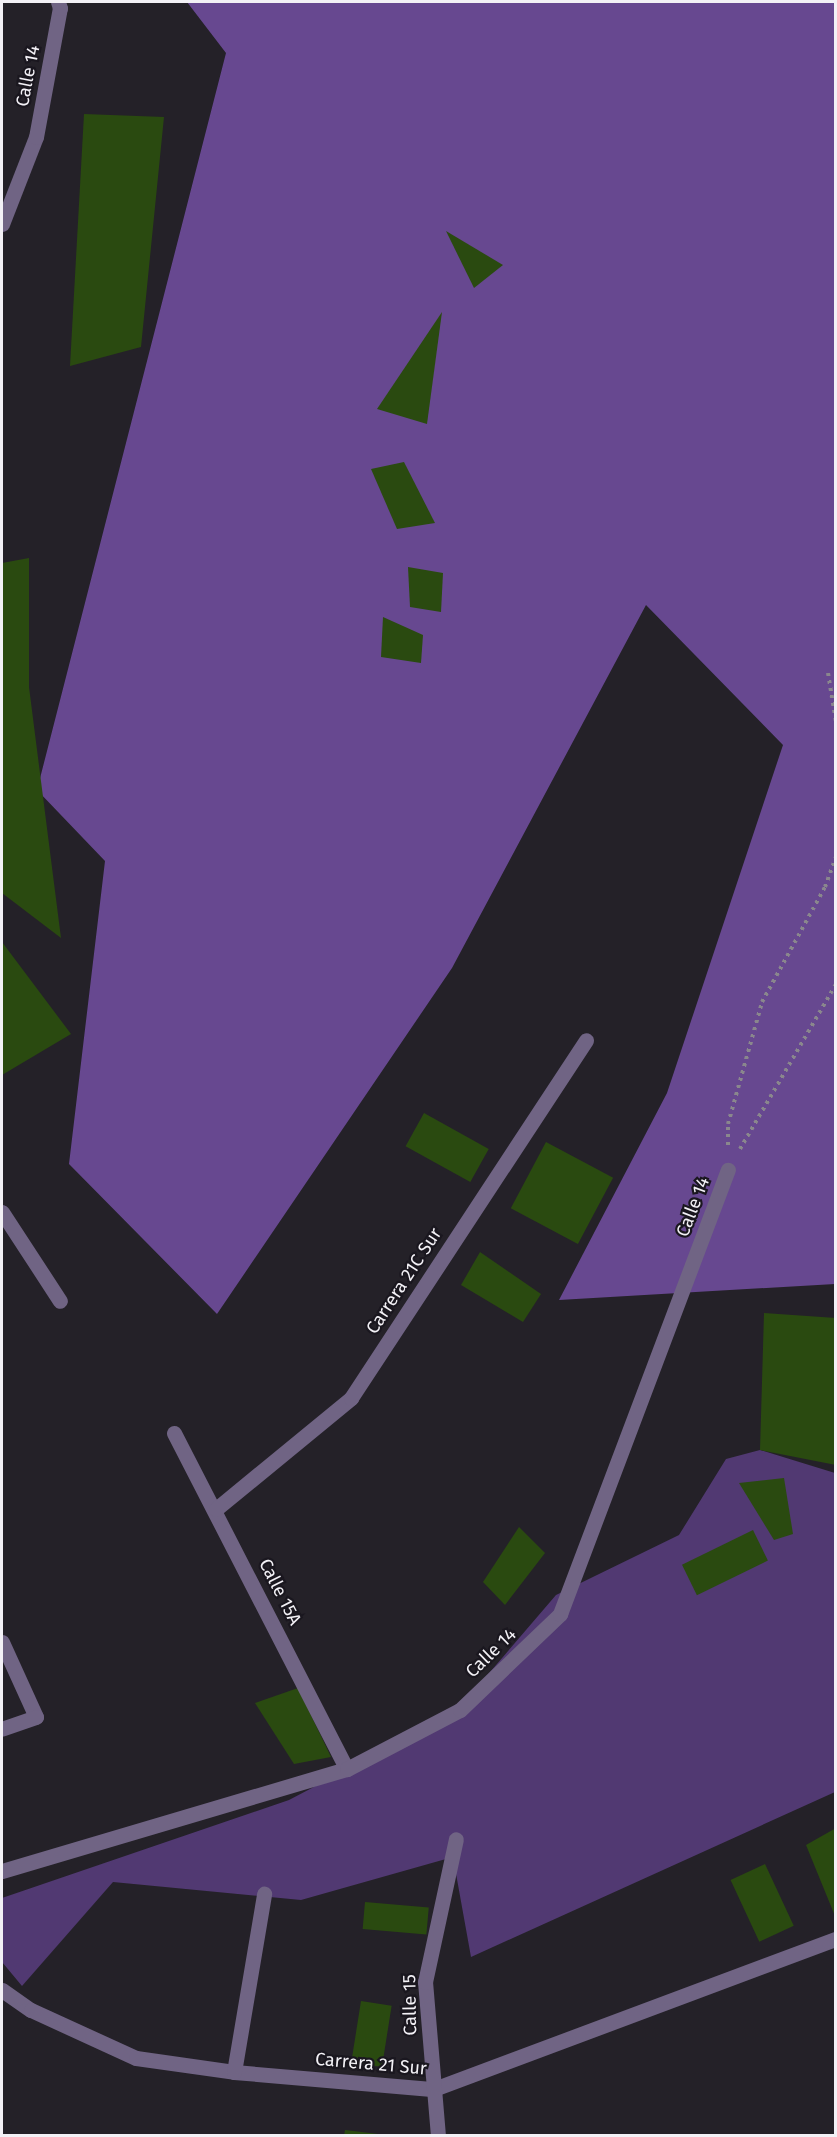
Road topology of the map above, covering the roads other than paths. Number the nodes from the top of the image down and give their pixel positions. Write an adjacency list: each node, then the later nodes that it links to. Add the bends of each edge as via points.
1 (58, 2): 2 (street, Calle 14, via 36,137)
2 (2, 224)
3 (586, 1040): 8 (street, Carrera 21C Sur, via 351,1398)
4 (728, 1170): 11 (street, Calle 14, via 560,1614 460,1710)
5 (2, 1212): 6 (street)
6 (60, 1301)
7 (174, 1433): 8 (street, Calle 15A)
8 (216, 1509): 11 (street, Calle 15A)
9 (2, 1642): 10 (street, via 36,1717)
10 (2, 1729)
11 (347, 1769): 13 (street, Calle 14)
12 (456, 1839): 18 (street, Calle 15, via 425,1982)
13 (2, 1871)
14 (264, 1894): 17 (street)
15 (836, 1939): 18 (street, Carrera 21 Sur)
16 (2, 1990): 17 (street, Carrera 21 Sur, via 31,2010 136,2058)
17 (234, 2072): 18 (street, Carrera 21 Sur)
18 (434, 2089): 19 (street, Calle 15)
19 (438, 2136)

